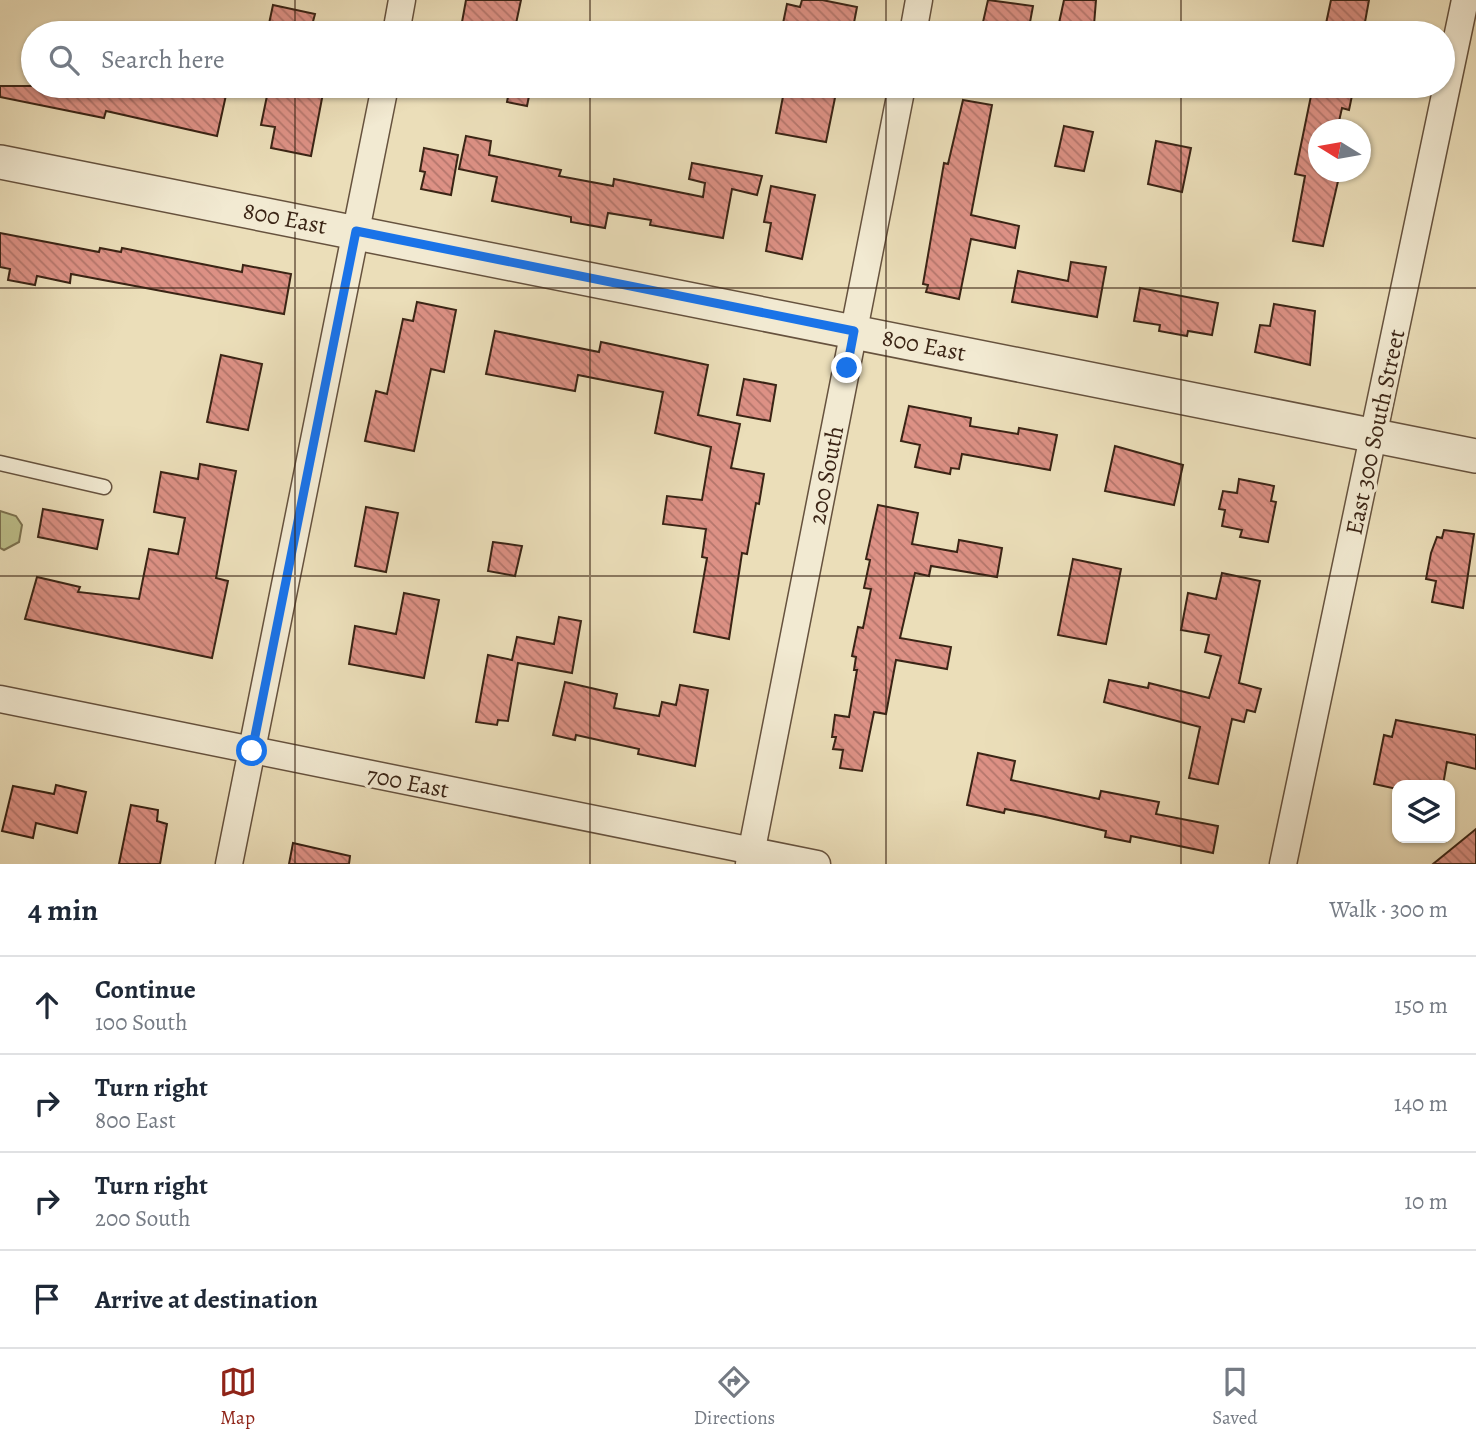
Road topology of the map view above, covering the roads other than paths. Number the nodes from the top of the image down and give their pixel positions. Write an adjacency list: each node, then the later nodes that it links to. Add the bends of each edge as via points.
1 (402, 0): 4 (street)
2 (919, 0): 5 (street)
3 (1465, 0): 6 (street, East 300 South Street)
4 (398, 21)
5 (915, 21)
6 (1455, 48)
7 (383, 98): 11 (street)
8 (900, 98): 12 (street, 200 South)
9 (1445, 98): 13 (street, East 300 South Street)
10 (0, 162): 11 (street, 800 East)
11 (356, 231): 12 (street, 800 East); 18 (street)
12 (854, 331): 13 (street, 800 East); 19 (street, 200 South)
13 (1375, 435): 14 (street, 800 East); 22 (street, East 300 South Street)
14 (1476, 456)
15 (0, 463): 16 (lane)
16 (104, 486)
17 (0, 699): 18 (street, 700 East)
18 (252, 751): 19 (street, 700 East); 20 (street)
19 (750, 857): 21 (street, 700 East)
20 (229, 864)
21 (817, 864)
22 (1283, 864)

